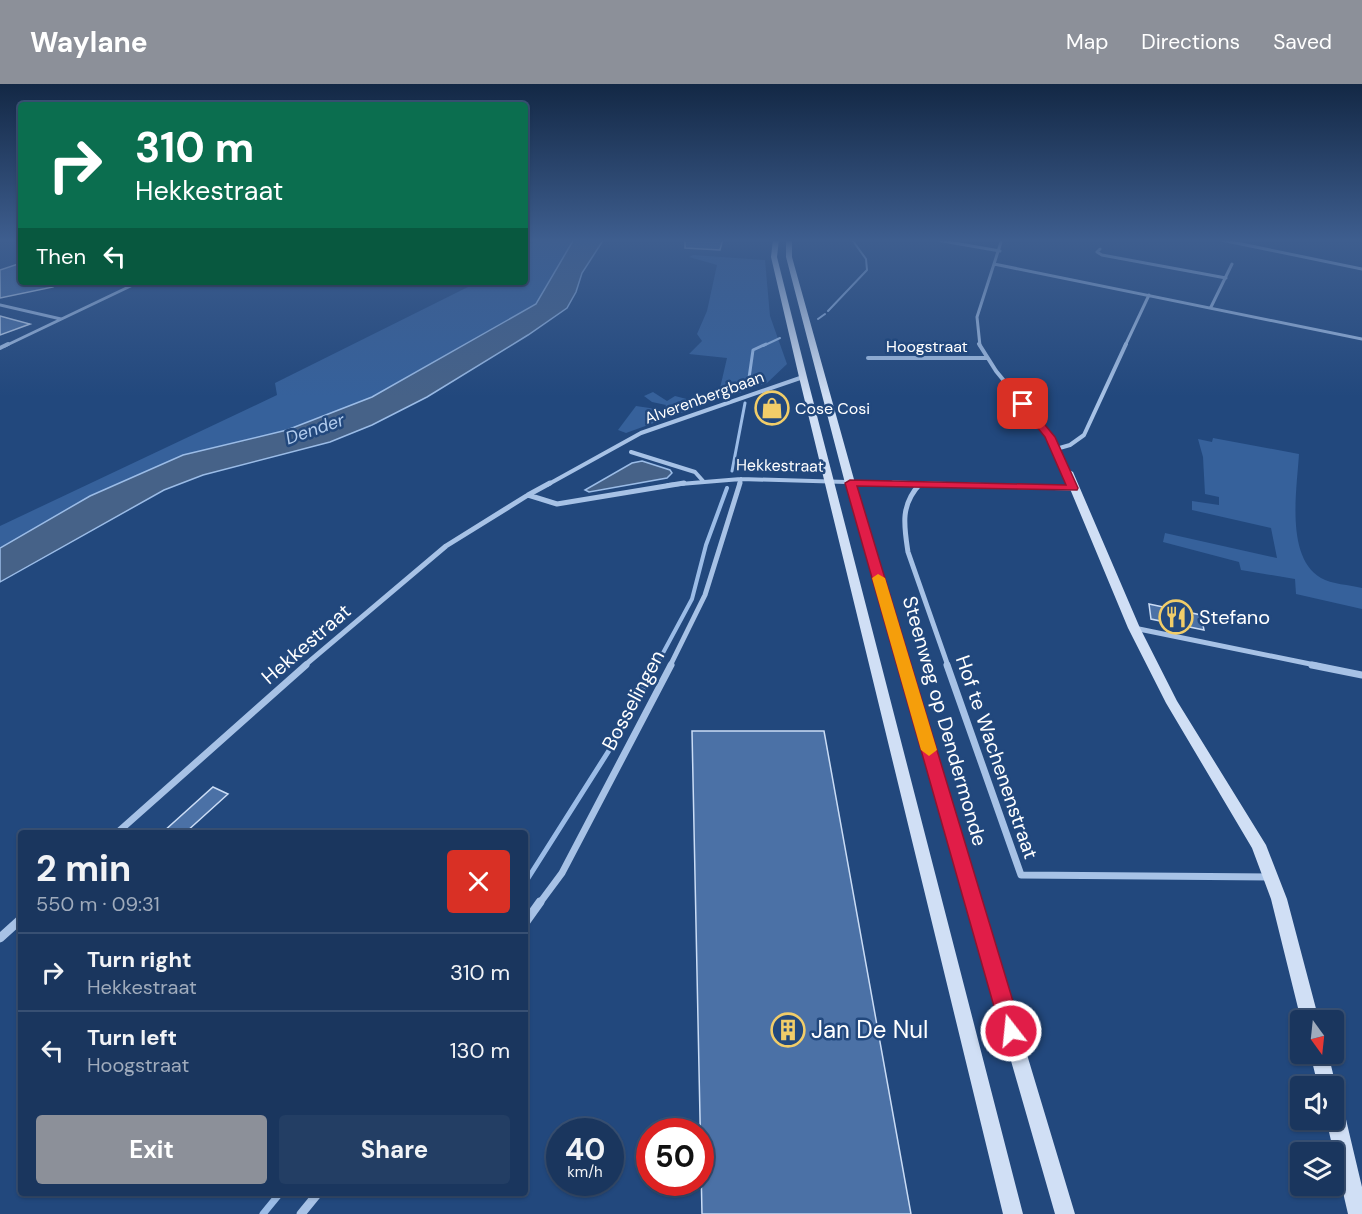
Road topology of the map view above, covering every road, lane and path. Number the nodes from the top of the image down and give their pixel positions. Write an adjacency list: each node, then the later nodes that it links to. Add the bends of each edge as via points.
1 (119, 292): 10 (street)
2 (782, 292): 15 (main road)
3 (798, 292): 23 (main road, Steenweg op Dendermonde)
4 (985, 292): 14 (street, Hoogstraat, via 976,332)
5 (1133, 292): 7 (street)
6 (1219, 292): 9 (street)
7 (1149, 295): 9 (street); 17 (street, via 1084,435)
8 (0, 305): 10 (street)
9 (1211, 307): 11 (street)
10 (62, 319): 12 (street)
11 (1362, 339)
12 (0, 348)
13 (868, 358): 14 (street, Hoogstraat)
14 (987, 358): 17 (street, Hoogstraat)
15 (803, 377): 16 (street, Alverenbergbaan); 22 (main road)
16 (616, 445): 26 (street, Hekkestraat)
17 (1056, 449): 19 (street, Hoogstraat)
18 (631, 453): 21 (street, via 695,472)
19 (1068, 472): 25 (main road)
20 (741, 479): 21 (street, Hekkestraat); 22 (street, Hekkestraat); 31 (street, Bosselingen, via 705,595 680,648 562,873)
21 (703, 481): 26 (street, Hekkestraat, via 557,504)
22 (829, 481): 23 (street, Hekkestraat); 38 (main road)
23 (850, 483): 24 (street, Hekkestraat); 39 (main road, Steenweg op Dendermonde)
24 (920, 484): 25 (street, Hekkestraat); 30 (street, Hof te Wachenenstraat, via 911,492 902,515 908,552 1021,875)
25 (1073, 488): 27 (main road)
26 (528, 495): 29 (street, Hekkestraat, via 446,546)
27 (1134, 628): 28 (street); 30 (main road, via 1178,713 1258,845)
28 (1362, 675)
29 (120, 830)
30 (1271, 877): 34 (main road)
31 (528, 919)
32 (18, 922): 33 (street)
33 (0, 938)
34 (1307, 1010)
35 (1338, 1130): 40 (main road)
36 (316, 1196): 37 (street)
37 (301, 1214)
38 (1012, 1214)
39 (1065, 1214)
40 (1358, 1214)

